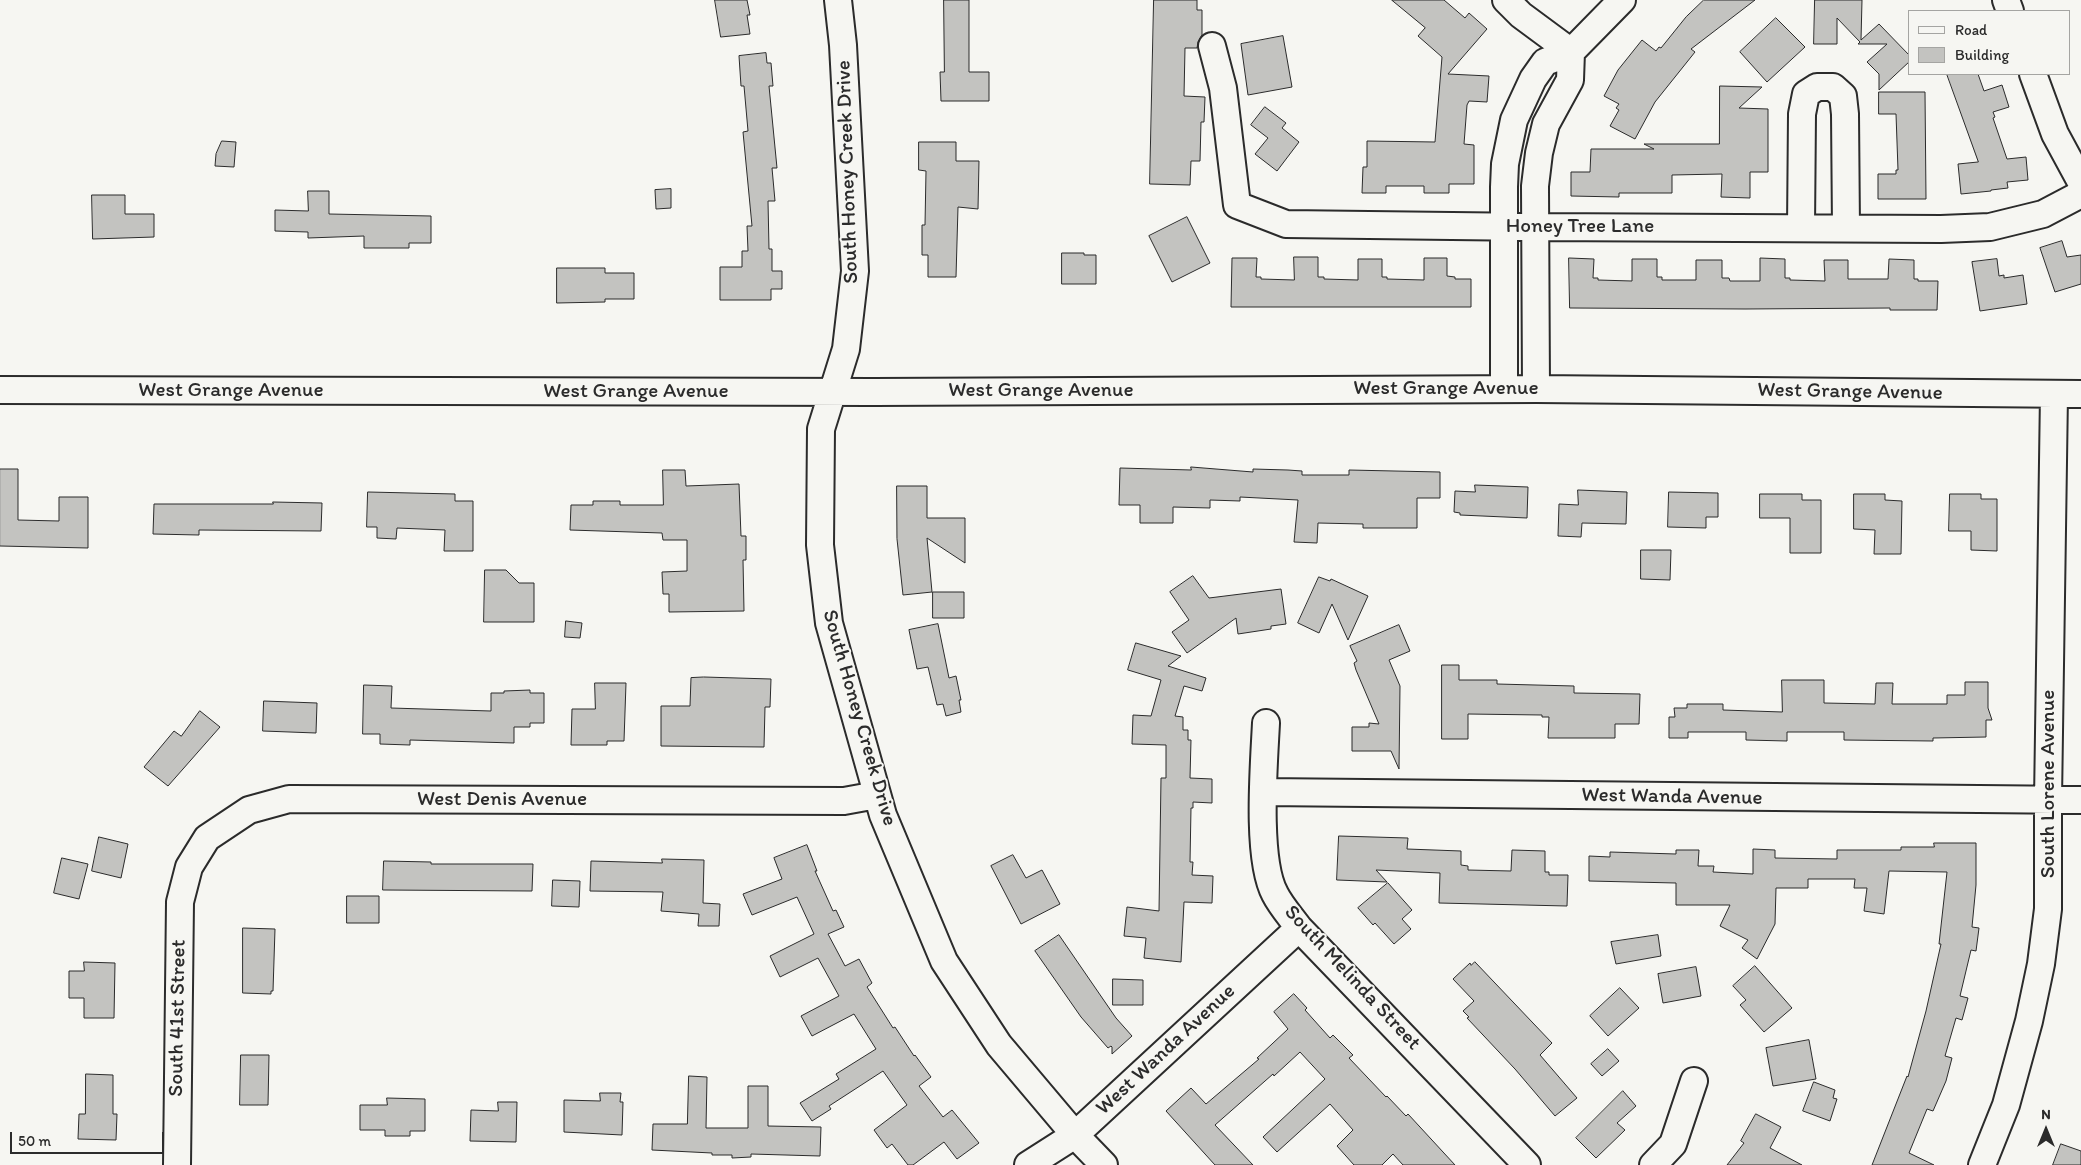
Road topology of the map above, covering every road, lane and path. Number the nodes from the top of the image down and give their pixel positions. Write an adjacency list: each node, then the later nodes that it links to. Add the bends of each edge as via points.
1 (838, 0): 16 (street, South Honey Creek Drive, via 844,45 856,271 846,349)
2 (1506, 0): 5 (street)
3 (1622, 0): 5 (street)
4 (1212, 46): 9 (street, Honey Tree Lane, via 1223,88 1237,205 1286,224)
5 (1571, 52): 9 (street, via 1545,62 1533,79 1514,120 1505,164); 10 (street, via 1570,80 1546,124 1539,153 1535,186)
6 (2033, 75): 7 (street, via 2055,134)
7 (2081, 182)
8 (2081, 194): 12 (street, Honey Tree Lane, via 2042,214 1990,227)
9 (1504, 227): 10 (street, Honey Tree Lane); 13 (street)
10 (1536, 227): 11 (street, Honey Tree Lane); 14 (street)
11 (1801, 228): 12 (street, Honey Tree Lane); 12 (street, via 1802,114 1806,94 1817,87 1833,87 1843,96)
12 (1846, 228)
13 (1504, 389): 14 (street, West Grange Avenue); 16 (street, West Grange Avenue)
14 (1536, 389): 17 (street, West Grange Avenue)
15 (0, 390): 16 (street, West Grange Avenue)
16 (833, 392): 21 (street, South Honey Creek Drive, via 821,429 820,545 829,623)
17 (2054, 394): 18 (street, West Grange Avenue); 22 (street, South Lorene Avenue)
18 (2081, 394)
19 (1266, 723): 20 (street, South Melinda Street)
20 (1264, 792): 22 (street, West Wanda Avenue); 25 (street, South Melinda Street, via 1263,824 1269,875 1274,893)
21 (876, 795): 24 (street, West Denis Avenue, via 844,801 289,799 249,810 207,838 189,868); 27 (street, South Honey Creek Drive, via 944,961 999,1045)
22 (2048, 800): 23 (street, West Wanda Avenue); 33 (street, South Lorene Avenue, via 2048,910 2041,964 2006,1105)
23 (2081, 800)
24 (180, 902): 28 (street, South 41st Street)
25 (1300, 928): 27 (street, West Wanda Avenue); 31 (street, South Melinda Street)
26 (1694, 1081): 32 (street, via 1674,1144)
27 (1075, 1134): 29 (street, West Wanda Avenue); 30 (street, South Honey Creek Drive)
28 (177, 1165)
29 (1028, 1165)
30 (1104, 1165)
31 (1527, 1165)
32 (1653, 1165)
33 (1982, 1165)

